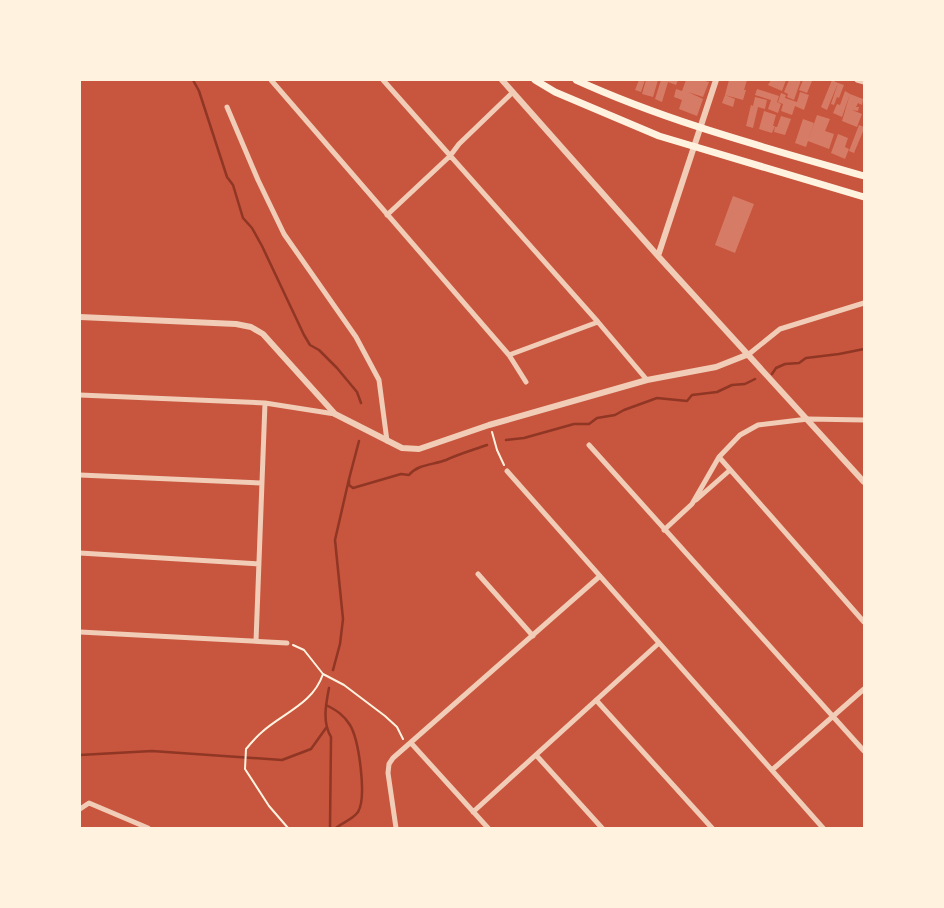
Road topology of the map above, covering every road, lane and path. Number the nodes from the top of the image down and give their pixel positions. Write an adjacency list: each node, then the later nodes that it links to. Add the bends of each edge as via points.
1 (271, 80): 16 (street)
2 (383, 80): 13 (street)
3 (502, 80): 9 (street)
4 (535, 80): 12 (main road, via 606,115)
5 (576, 80): 11 (main road, via 617,99)
6 (716, 80): 11 (street)
7 (857, 80): 8 (street)
8 (864, 82)
9 (513, 92): 13 (street); 17 (street)
10 (228, 107): 31 (street, via 284,234 356,337 379,380)
11 (700, 128): 12 (street); 14 (main road)
12 (694, 148): 15 (main road); 17 (street)
13 (450, 156): 16 (street); 20 (street)
14 (864, 176)
15 (864, 197)
16 (387, 215): 22 (street)
17 (658, 256): 21 (street)
18 (864, 303): 21 (street, via 780,329)
19 (80, 317): 27 (street, via 251,327 263,334)
20 (598, 322): 22 (street); 23 (street)
21 (749, 354): 23 (street, via 716,367); 28 (street)
22 (510, 355): 24 (street)
23 (648, 380): 31 (street, via 419,448 402,448)
24 (526, 382)
25 (80, 395): 26 (street)
26 (265, 403): 27 (street); 38 (street)
27 (338, 416): 31 (street)
28 (808, 419): 29 (street); 33 (street, via 758,425 740,436); 37 (street)
29 (864, 420)
30 (493, 435): 35 (path)
31 (387, 441)
32 (589, 445): 40 (street)
33 (719, 458): 34 (street); 39 (street)
34 (730, 470): 39 (street); 45 (street)
35 (507, 471): 44 (street)
36 (80, 475): 38 (street)
37 (864, 482)
38 (262, 483): 42 (street)
39 (692, 504): 40 (street)
40 (664, 530): 54 (street)
41 (80, 553): 42 (street)
42 (259, 564): 48 (street)
43 (478, 574): 47 (street)
44 (600, 576): 47 (street); 50 (street)
45 (864, 622)
46 (80, 632): 48 (street)
47 (533, 636): 55 (street)
48 (256, 641): 49 (street)
49 (287, 643): 51 (path, via 304,650)
50 (659, 643): 53 (street); 59 (street)
51 (322, 674): 56 (path, via 344,685 397,726 403,739); 63 (path, via 308,698 263,730 246,749 245,768 269,806)
52 (864, 689): 54 (street)
53 (596, 700): 58 (street); 67 (street)
54 (833, 716): 57 (street); 59 (street)
55 (411, 743): 56 (street); 61 (street)
56 (401, 752): 64 (street, via 389,764 388,773)
57 (864, 752)
58 (536, 755): 61 (street); 66 (street)
59 (772, 770): 68 (street)
60 (80, 809): 62 (street, via 89,804)
61 (473, 812): 65 (street)
62 (148, 828)
63 (288, 828)
64 (396, 828)
65 (488, 828)
66 (602, 828)
67 (712, 828)
68 (823, 828)

